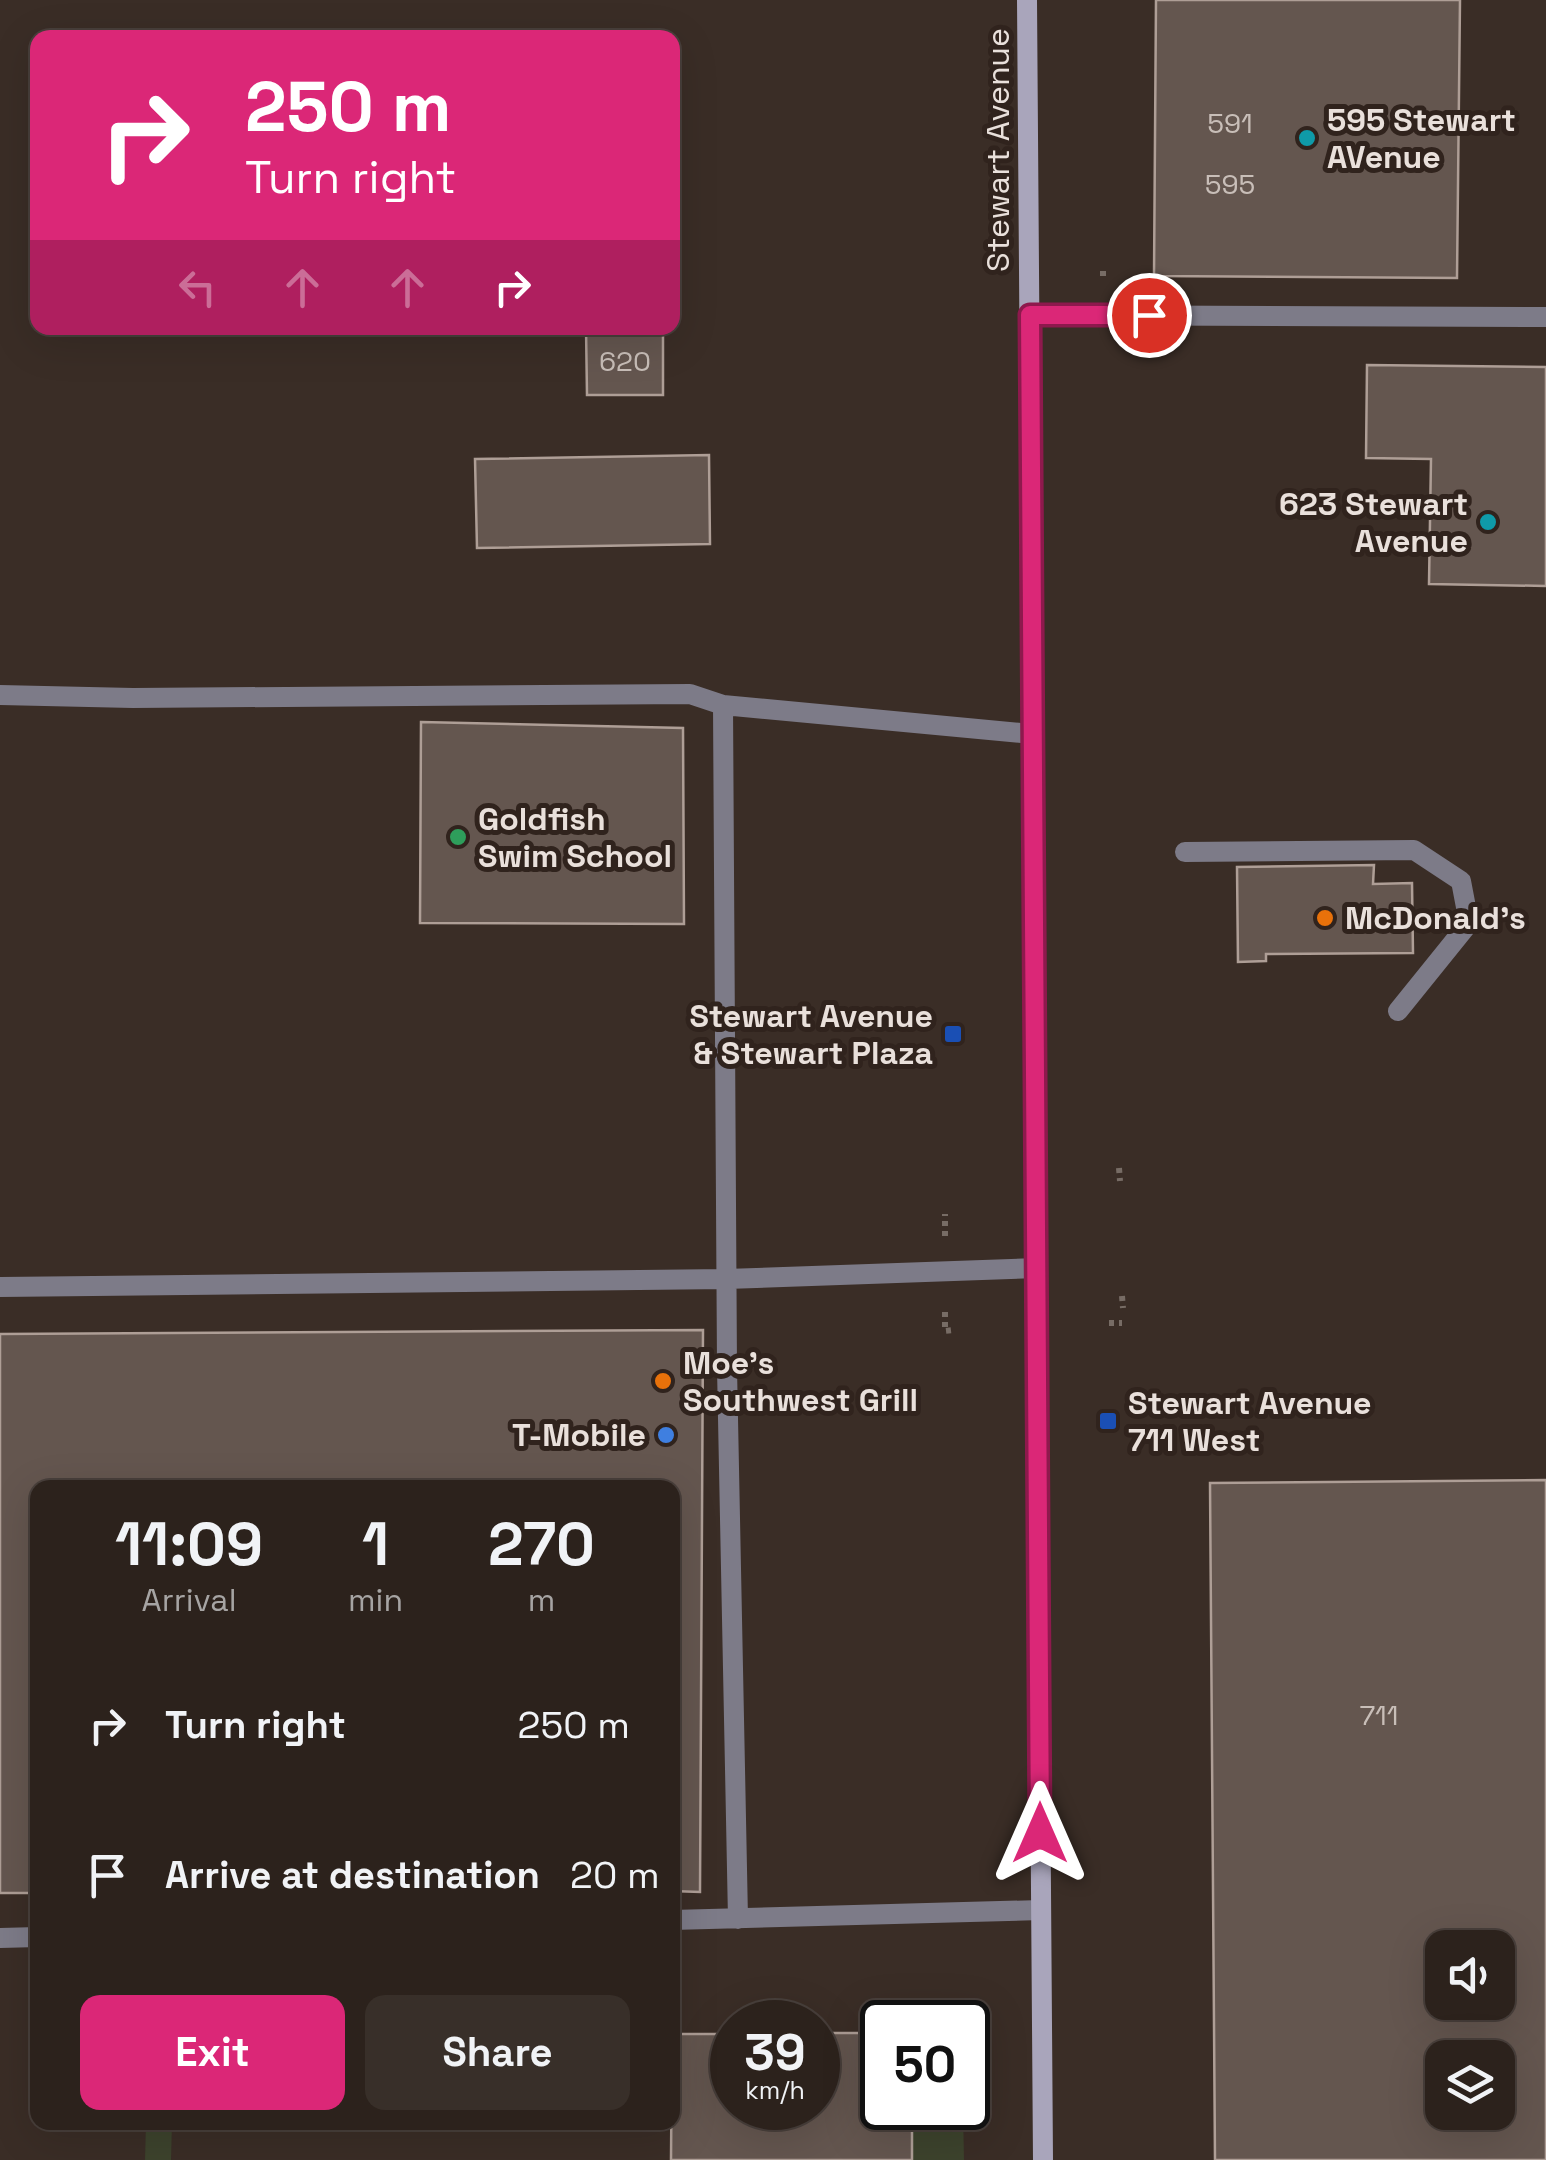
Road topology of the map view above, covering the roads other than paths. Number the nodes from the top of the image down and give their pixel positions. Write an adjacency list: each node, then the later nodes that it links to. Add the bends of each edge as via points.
1 (1027, 0): 2 (main road, Stewart Avenue)
2 (1030, 315): 3 (lane); 6 (main road, Stewart Avenue)
3 (1546, 317)
4 (0, 696): 5 (lane, via 690,694)
5 (724, 705): 6 (lane); 10 (lane)
6 (1032, 734): 9 (main road, Stewart Avenue)
7 (1185, 852): 8 (lane, via 1414,850 1462,881 1468,923)
8 (1398, 1011)
9 (1037, 1268): 10 (lane); 12 (main road, Stewart Avenue)
10 (726, 1279): 11 (lane); 13 (lane)
11 (0, 1287)
12 (1041, 1910): 13 (lane); 17 (main road, Stewart Avenue)
13 (738, 1919): 14 (lane)
14 (680, 1920)
15 (30, 1937): 16 (lane)
16 (0, 1938)
17 (1043, 2160)

